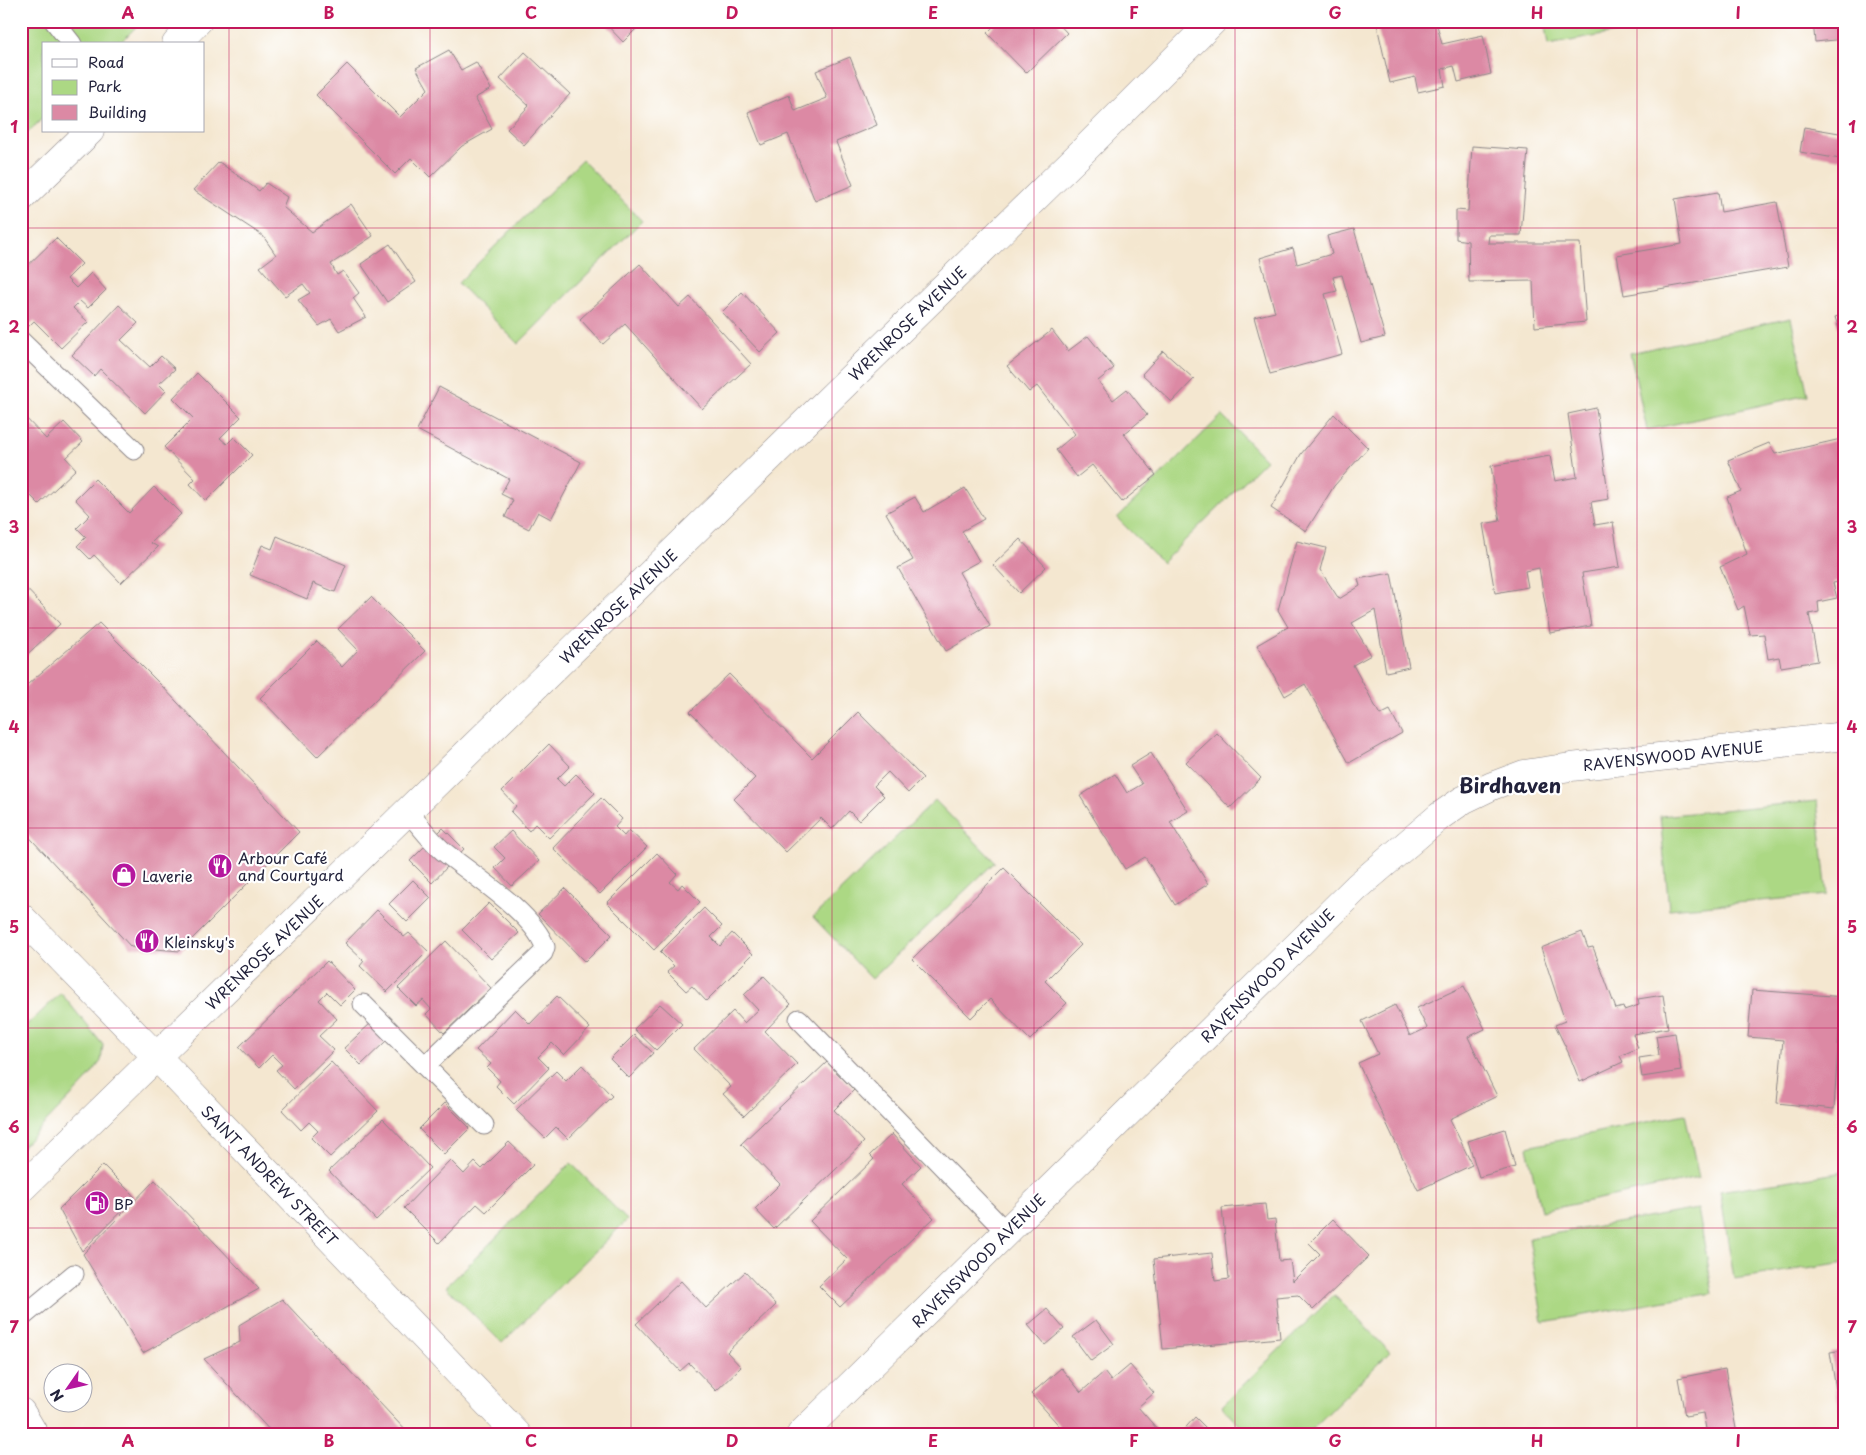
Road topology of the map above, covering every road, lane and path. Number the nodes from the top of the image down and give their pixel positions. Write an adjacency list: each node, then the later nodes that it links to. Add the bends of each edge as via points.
1 (54, 21): 4 (lane)
2 (198, 21): 5 (street)
3 (1213, 21): 11 (street, WRENROSE AVENUE)
4 (70, 42)
5 (178, 42)
6 (89, 132): 7 (street)
7 (21, 198)
8 (21, 341): 9 (lane)
9 (134, 450)
10 (1845, 736): 19 (street, RAVENSWOOD AVENUE, via 1524,774 1463,800 1357,887)
11 (407, 812): 15 (street, WRENROSE AVENUE); 16 (lane, via 441,850 510,904 534,928 545,948)
12 (21, 917): 15 (street, SAINT ANDREW STREET)
13 (363, 1004): 16 (lane)
14 (799, 1018): 19 (lane)
15 (157, 1056): 18 (street, WRENROSE AVENUE); 24 (street, SAINT ANDREW STREET)
16 (425, 1066): 17 (lane)
17 (484, 1125)
18 (21, 1189)
19 (1006, 1232): 25 (street, RAVENSWOOD AVENUE)
20 (74, 1274): 21 (lane)
21 (21, 1318)
22 (21, 1412): 23 (street)
23 (34, 1434)
24 (517, 1434)
25 (801, 1434)

